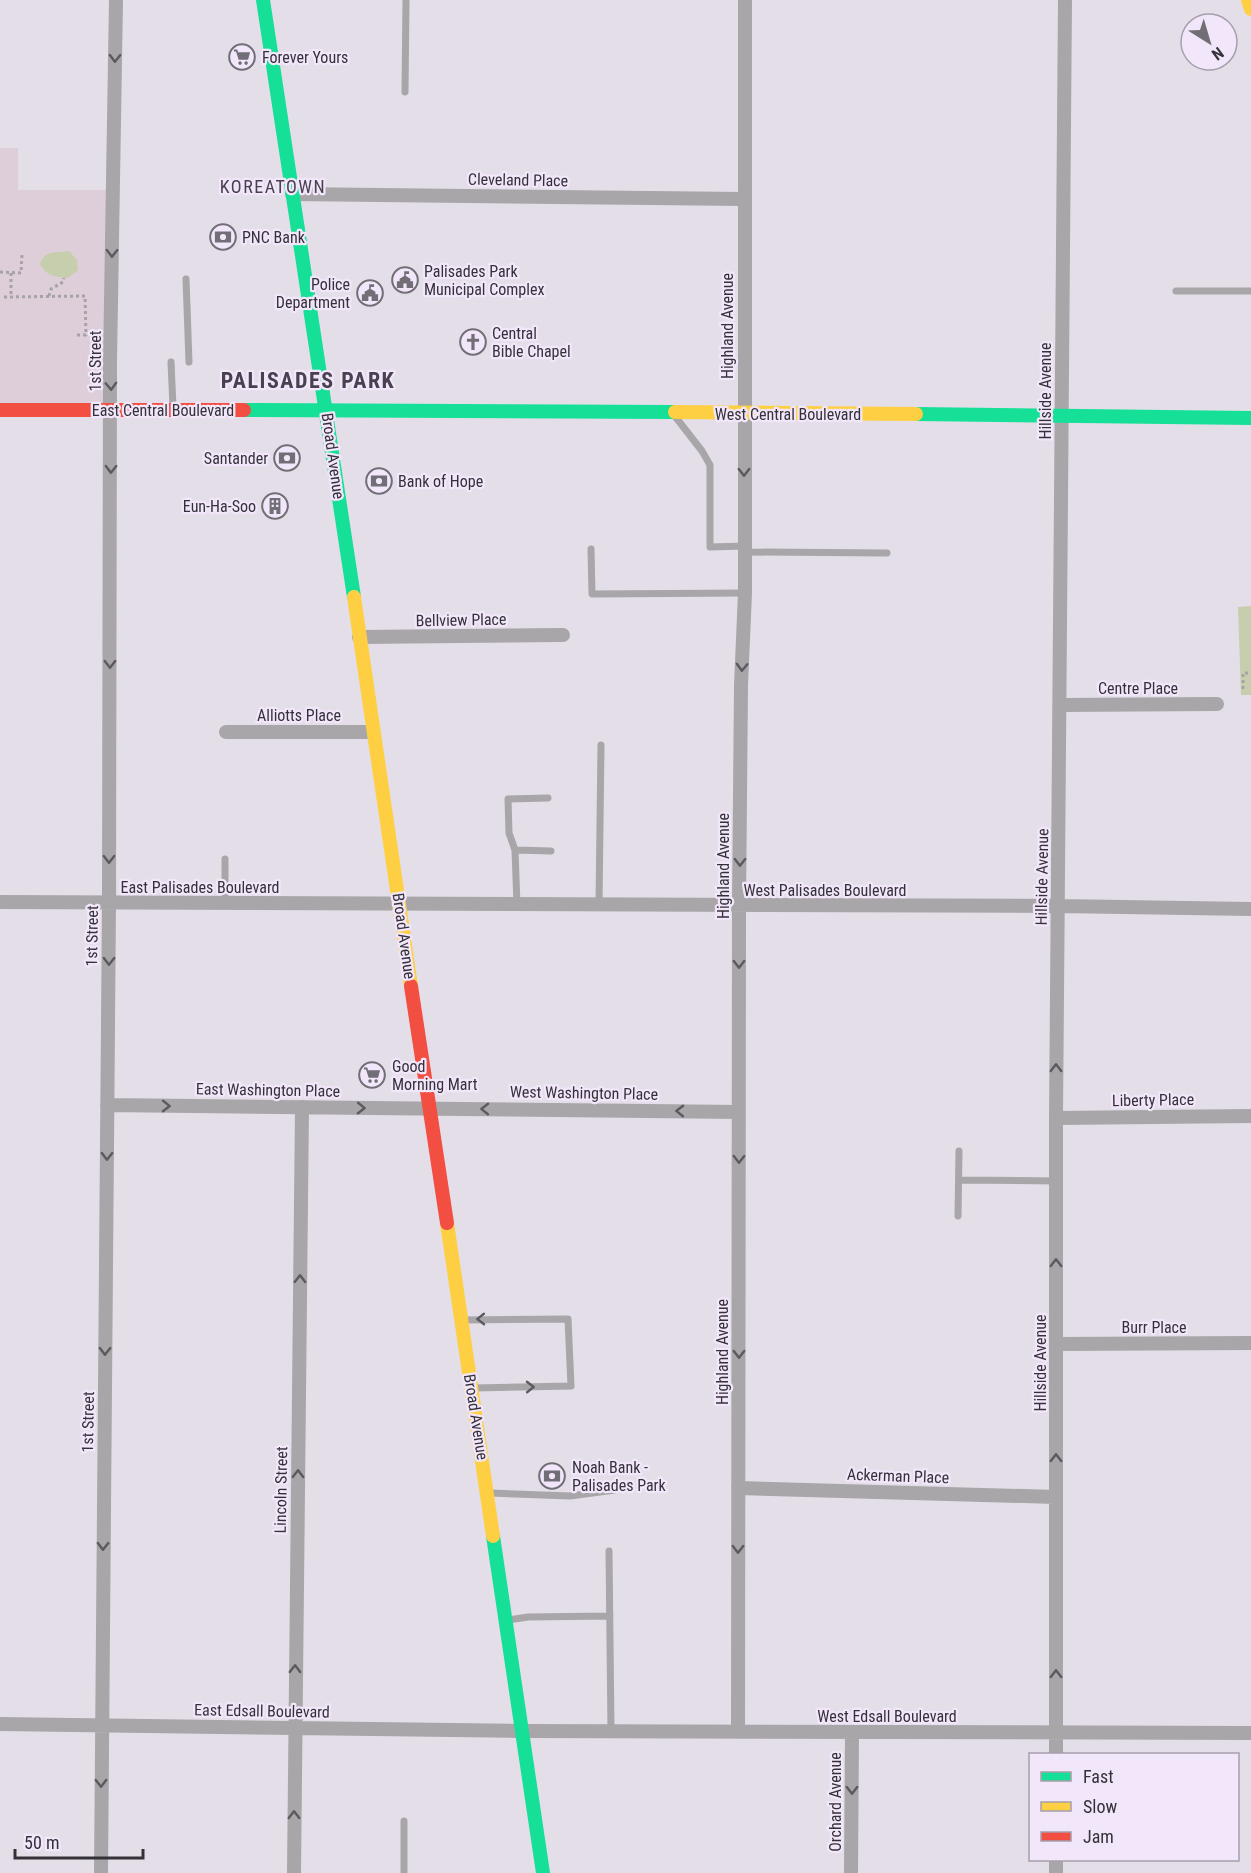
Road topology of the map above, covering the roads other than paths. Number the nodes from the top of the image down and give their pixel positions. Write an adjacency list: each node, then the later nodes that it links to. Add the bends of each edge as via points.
1 (116, 0): 18 (street, 1st Street, one-way to 18)
2 (263, 0): 9 (main road, Broad Avenue)
3 (406, 0): 8 (lane)
4 (745, 0): 10 (street, Highland Avenue)
5 (1065, 0): 22 (street, Hillside Avenue)
6 (1248, 0): 7 (main road)
7 (1251, 9)
8 (405, 92)
9 (292, 194): 10 (street, Cleveland Place); 19 (main road, Broad Avenue)
10 (744, 199): 21 (street, Highland Avenue)
11 (186, 279): 15 (lane)
12 (1176, 291): 13 (lane)
13 (1251, 291)
14 (171, 362): 16 (lane)
15 (189, 363)
16 (173, 409): 18 (main road, East Central Boulevard); 19 (main road, East Central Boulevard)
17 (0, 410): 18 (main road, East Central Boulevard)
18 (112, 411): 40 (street, 1st Street, one-way to 40)
19 (326, 411): 20 (main road, West Central Boulevard); 29 (main road, Broad Avenue)
20 (673, 413): 21 (main road, West Central Boulevard); 25 (lane, via 710,465 710,547)
21 (744, 414): 22 (main road, West Central Boulevard); 25 (street, Highland Avenue, one-way to 25)
22 (1060, 415): 23 (main road, West Central Boulevard); 31 (street, Hillside Avenue)
23 (1251, 418)
24 (591, 549): 27 (lane, via 592,594)
25 (744, 549): 26 (lane); 27 (street, Highland Avenue)
26 (887, 553)
27 (745, 593): 45 (street, Highland Avenue, one-way to 45)
28 (563, 635): 29 (street, Bellview Place)
29 (359, 637): 33 (main road, Broad Avenue)
30 (1217, 704): 31 (street, Centre Place)
31 (1060, 705): 46 (street, Hillside Avenue)
32 (226, 732): 33 (street, Alliotts Place)
33 (373, 732): 42 (main road, Broad Avenue)
34 (601, 745): 44 (lane)
35 (548, 798): 36 (lane, via 508,799 509,833)
36 (515, 850): 37 (lane); 43 (lane)
37 (551, 850)
38 (225, 859): 41 (lane)
39 (0, 902): 40 (street, East Palisades Boulevard)
40 (109, 903): 41 (street, East Palisades Boulevard); 48 (street, 1st Street, one-way to 48)
41 (225, 904): 42 (street, East Palisades Boulevard)
42 (399, 905): 43 (street, West Palisades Boulevard); 50 (main road, Broad Avenue)
43 (517, 905): 44 (street, West Palisades Boulevard)
44 (599, 906): 45 (street, West Palisades Boulevard)
45 (739, 906): 46 (street, West Palisades Boulevard); 51 (street, Highland Avenue, one-way to 51)
46 (1058, 906): 47 (street, West Palisades Boulevard); 53 (street, Hillside Avenue, one-way to 46)
47 (1251, 909)
48 (107, 1105): 49 (street, East Washington Place, one-way to 49); 70 (street, 1st Street, one-way to 70)
49 (302, 1107): 50 (street, East Washington Place, one-way to 50); 71 (street, Lincoln Street, one-way to 49)
50 (429, 1108): 51 (street, West Washington Place, one-way to 50); 58 (main road, Broad Avenue)
51 (739, 1112): 62 (street, Highland Avenue, one-way to 62)
52 (1251, 1116): 53 (street, Liberty Place)
53 (1056, 1118): 56 (street, Hillside Avenue)
54 (959, 1150): 55 (lane)
55 (959, 1180): 56 (lane); 57 (lane)
56 (1056, 1181): 60 (street, Hillside Avenue, one-way to 56)
57 (958, 1216)
58 (461, 1320): 61 (main road, Broad Avenue); 61 (lane, one-way to 58, via 571,1386 568,1318)
59 (1251, 1343): 60 (street, Burr Place)
60 (1056, 1344): 65 (street, Hillside Avenue, one-way to 60)
61 (471, 1388): 64 (main road, Broad Avenue)
62 (738, 1488): 65 (street, Ackerman Place); 74 (street, Highland Avenue, one-way to 74)
63 (615, 1490): 64 (lane, via 570,1496)
64 (487, 1493): 68 (main road, Broad Avenue)
65 (1056, 1497): 76 (street, Hillside Avenue, one-way to 65)
66 (609, 1551): 67 (lane)
67 (610, 1616): 68 (lane); 73 (lane)
68 (507, 1621): 72 (main road, Broad Avenue)
69 (0, 1724): 70 (street, East Edsall Boulevard)
70 (101, 1725): 71 (street, East Edsall Boulevard); 80 (street, 1st Street, one-way to 80)
71 (294, 1728): 72 (street, East Edsall Boulevard); 81 (street, Lincoln Street, one-way to 71)
72 (523, 1731): 73 (street, West Edsall Boulevard); 83 (main road, Broad Avenue)
73 (611, 1731): 74 (street, West Edsall Boulevard)
74 (738, 1732): 75 (street, West Edsall Boulevard)
75 (852, 1732): 76 (street, West Edsall Boulevard); 84 (street, Orchard Avenue, one-way to 84)
76 (1056, 1732): 77 (street, West Edsall Boulevard); 78 (street, Hillside Avenue)
77 (1251, 1733)
78 (1056, 1753)
79 (404, 1821): 82 (lane)
80 (101, 1873)
81 (294, 1873)
82 (404, 1873)
83 (543, 1873)
84 (851, 1873)

